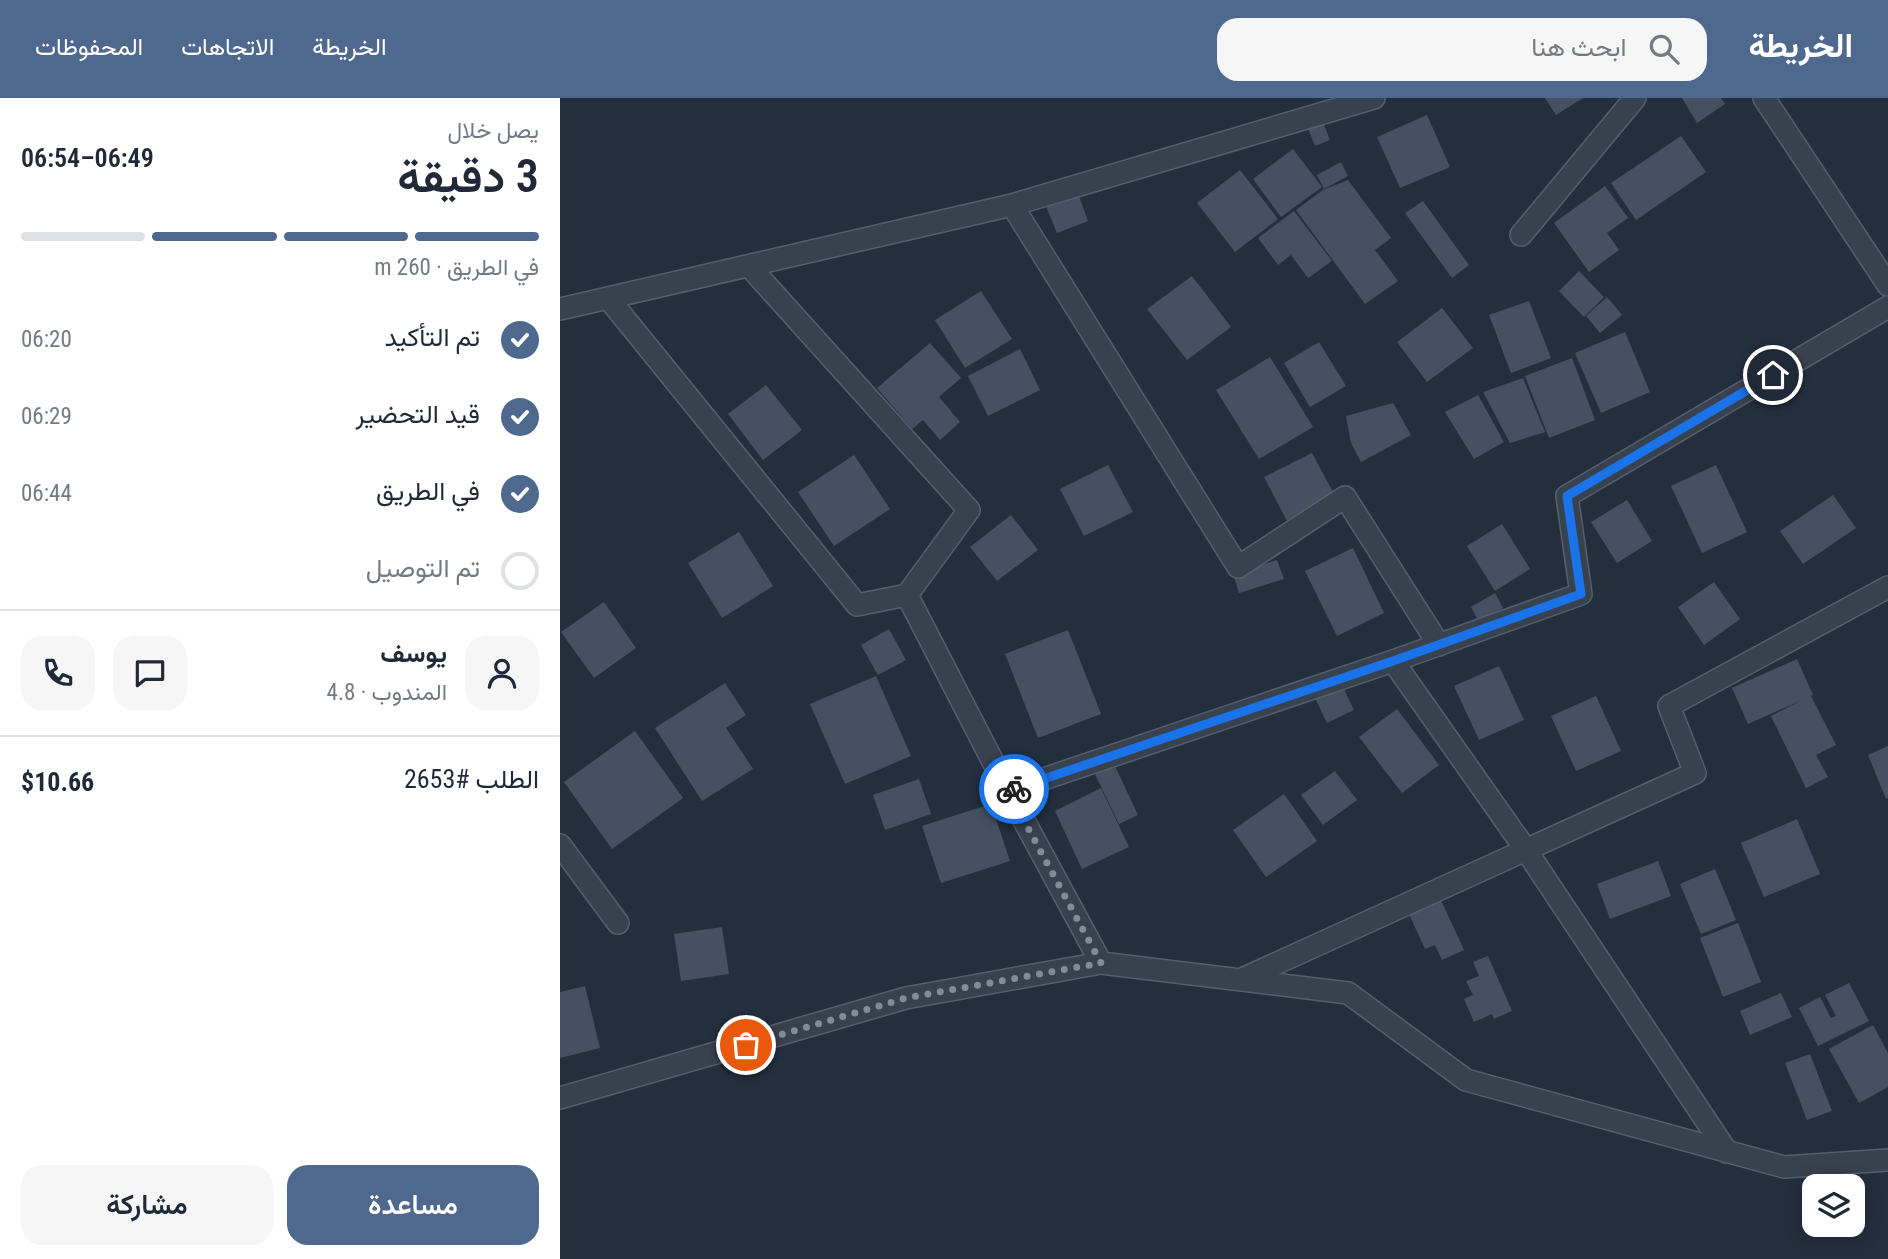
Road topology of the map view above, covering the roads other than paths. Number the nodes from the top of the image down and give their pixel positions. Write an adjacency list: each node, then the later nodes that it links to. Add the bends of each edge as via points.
1 (1374, 98): 4 (street)
2 (1635, 98): 5 (street)
3 (1764, 98): 7 (street)
4 (1012, 205): 6 (street); 13 (street, via 1238,567 1345,497)
5 (1521, 235)
6 (749, 266): 8 (street); 12 (street, via 969,510)
7 (1888, 285)
8 (608, 298): 10 (street); 12 (street, via 857,605)
9 (1888, 307): 13 (street, via 1567,496 1581,594)
10 (560, 309)
11 (1888, 587): 17 (street, via 1669,706 1695,773)
12 (908, 595): 15 (street)
13 (1439, 645): 14 (street)
14 (1393, 661): 15 (street); 17 (street)
15 (1008, 791): 19 (street)
16 (560, 845): 18 (street)
17 (1526, 850): 20 (street); 22 (street)
18 (618, 923)
19 (1101, 963): 20 (street); 21 (street, via 906,998)
20 (1240, 980): 22 (street, via 1348,993 1466,1080)
21 (560, 1098)
22 (1727, 1152): 23 (street, via 1784,1167)
23 (1888, 1160)

